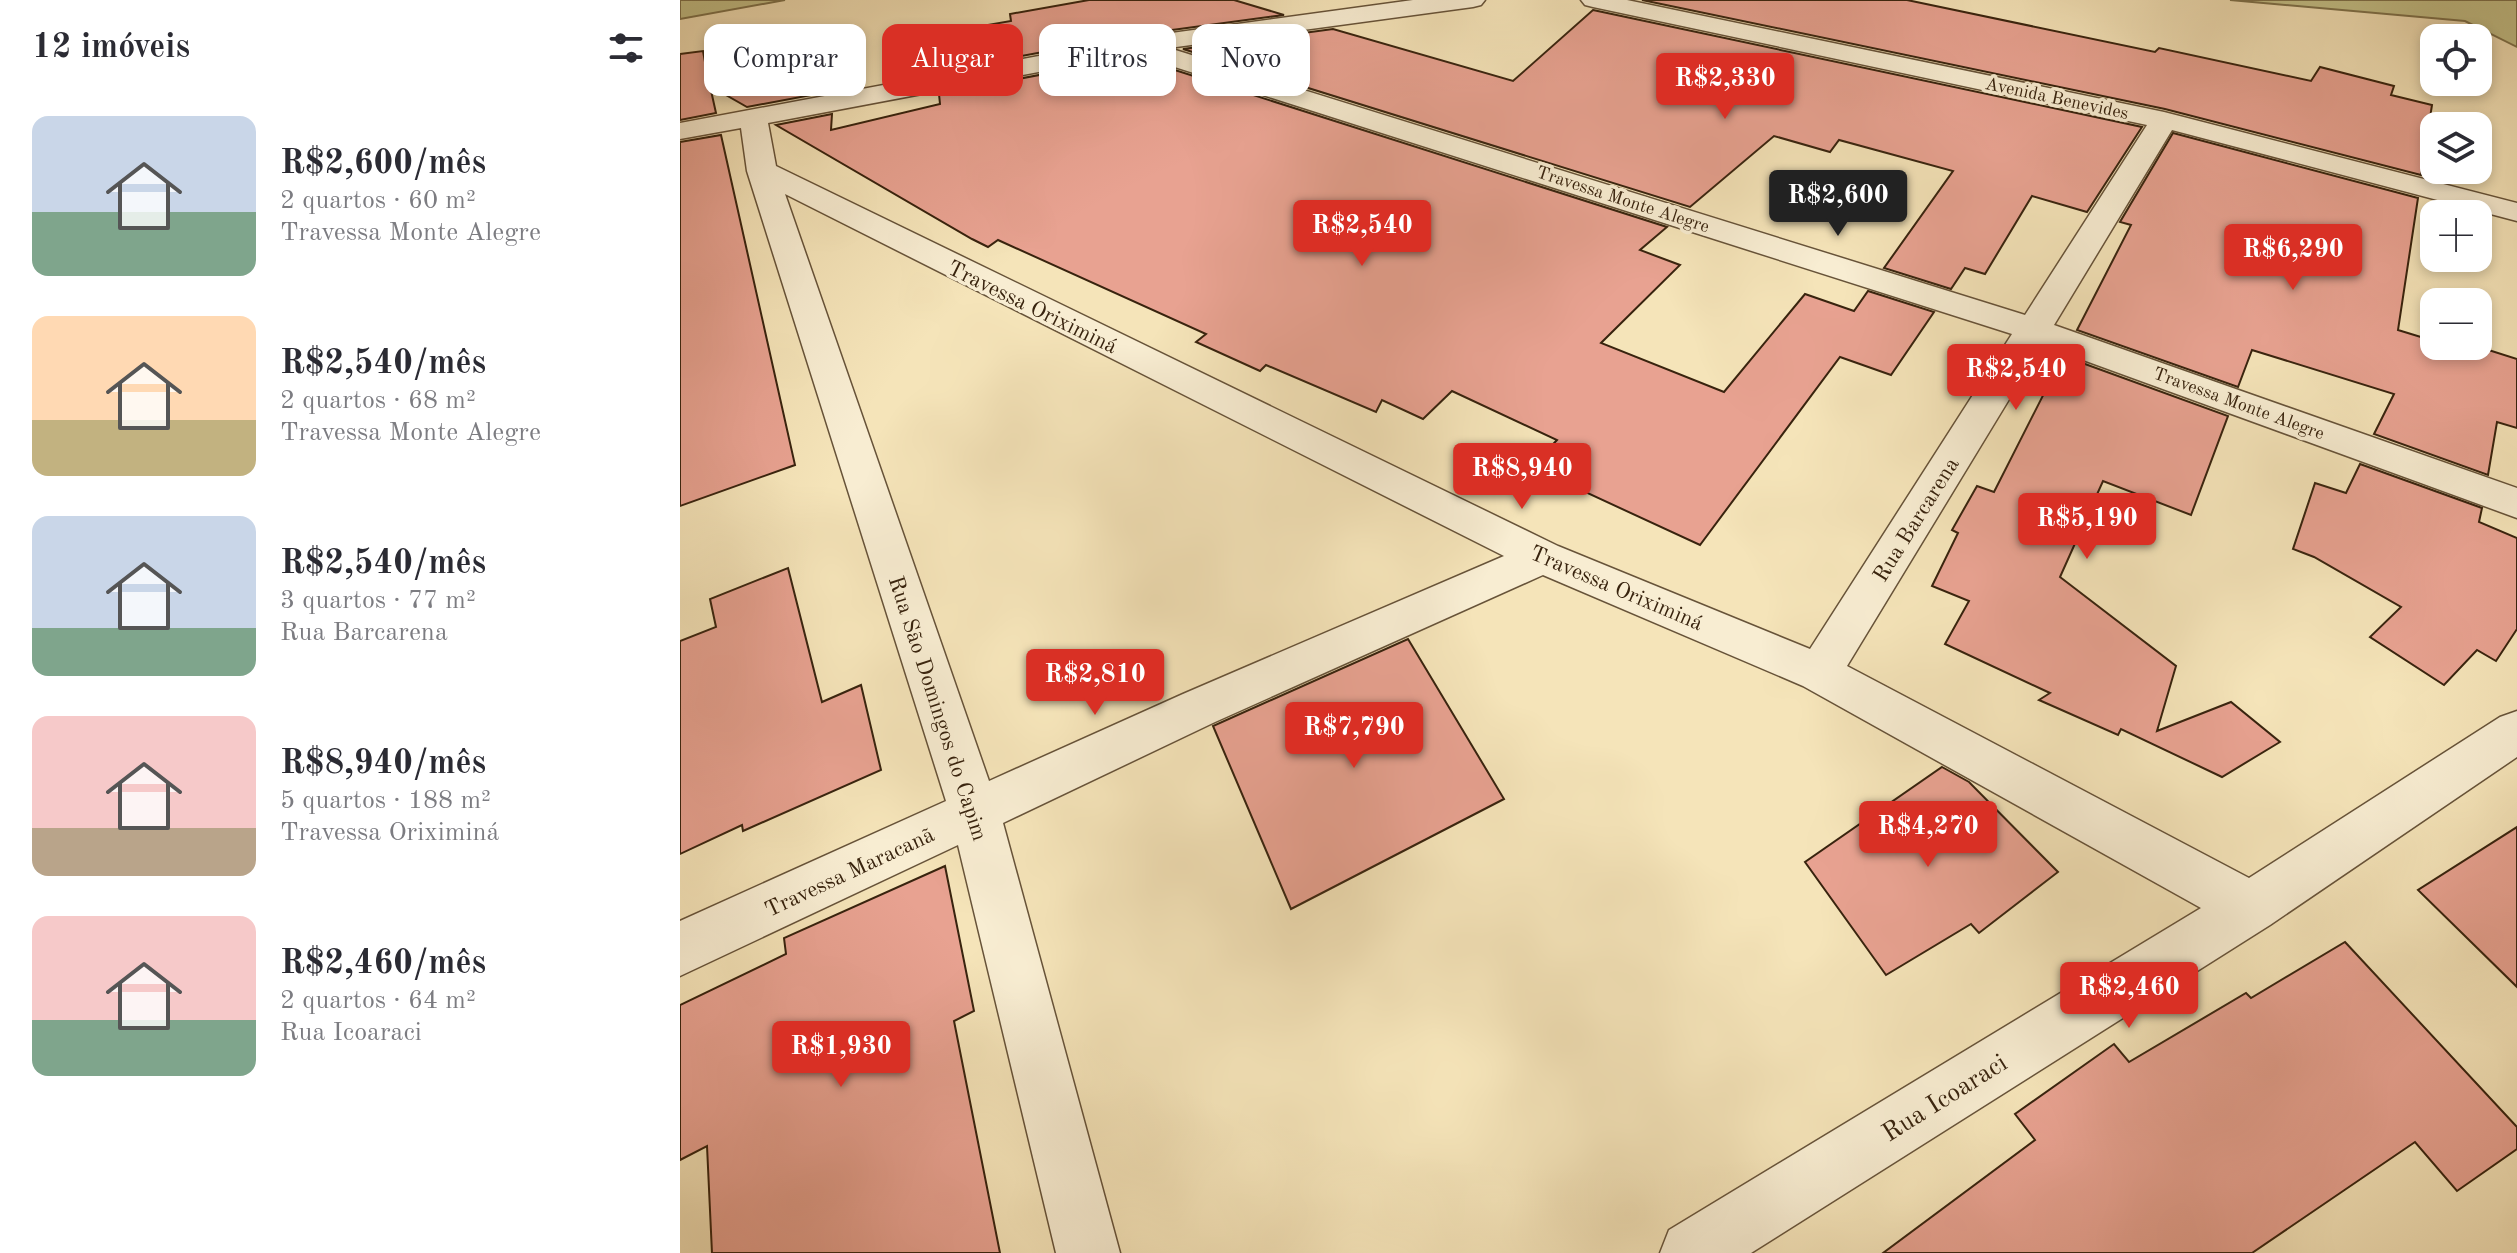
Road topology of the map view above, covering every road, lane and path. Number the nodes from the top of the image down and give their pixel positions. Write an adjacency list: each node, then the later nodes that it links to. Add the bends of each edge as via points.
1 (1473, 0): 3 (street)
2 (1593, 0): 7 (street, Avenida Benevides)
3 (1176, 40)
4 (1176, 59): 11 (street, Travessa Monte Alegre)
5 (1039, 64): 6 (street)
6 (753, 118): 8 (street); 9 (street, Rua São Domingos do Capim)
7 (2164, 120): 10 (street, Avenida Benevides); 11 (street, Rua Barcarena)
8 (680, 131)
9 (762, 171): 13 (street, Travessa Oriximiná); 16 (street, Rua São Domingos do Capim)
10 (2517, 212)
11 (2032, 329): 12 (street, Travessa Monte Alegre); 14 (street, Rua Barcarena)
12 (2517, 503)
13 (1543, 557): 14 (street, Travessa Oriximiná); 16 (street, Travessa Maracanã)
14 (1819, 673): 17 (street, Travessa Oriximiná)
15 (2517, 731): 17 (street, Rua Icoaraci)
16 (975, 812): 18 (street, Travessa Maracanã); 19 (street, Rua São Domingos do Capim)
17 (2251, 907): 20 (street, Rua Icoaraci)
18 (680, 949)
19 (1088, 1253)
20 (1692, 1253)

